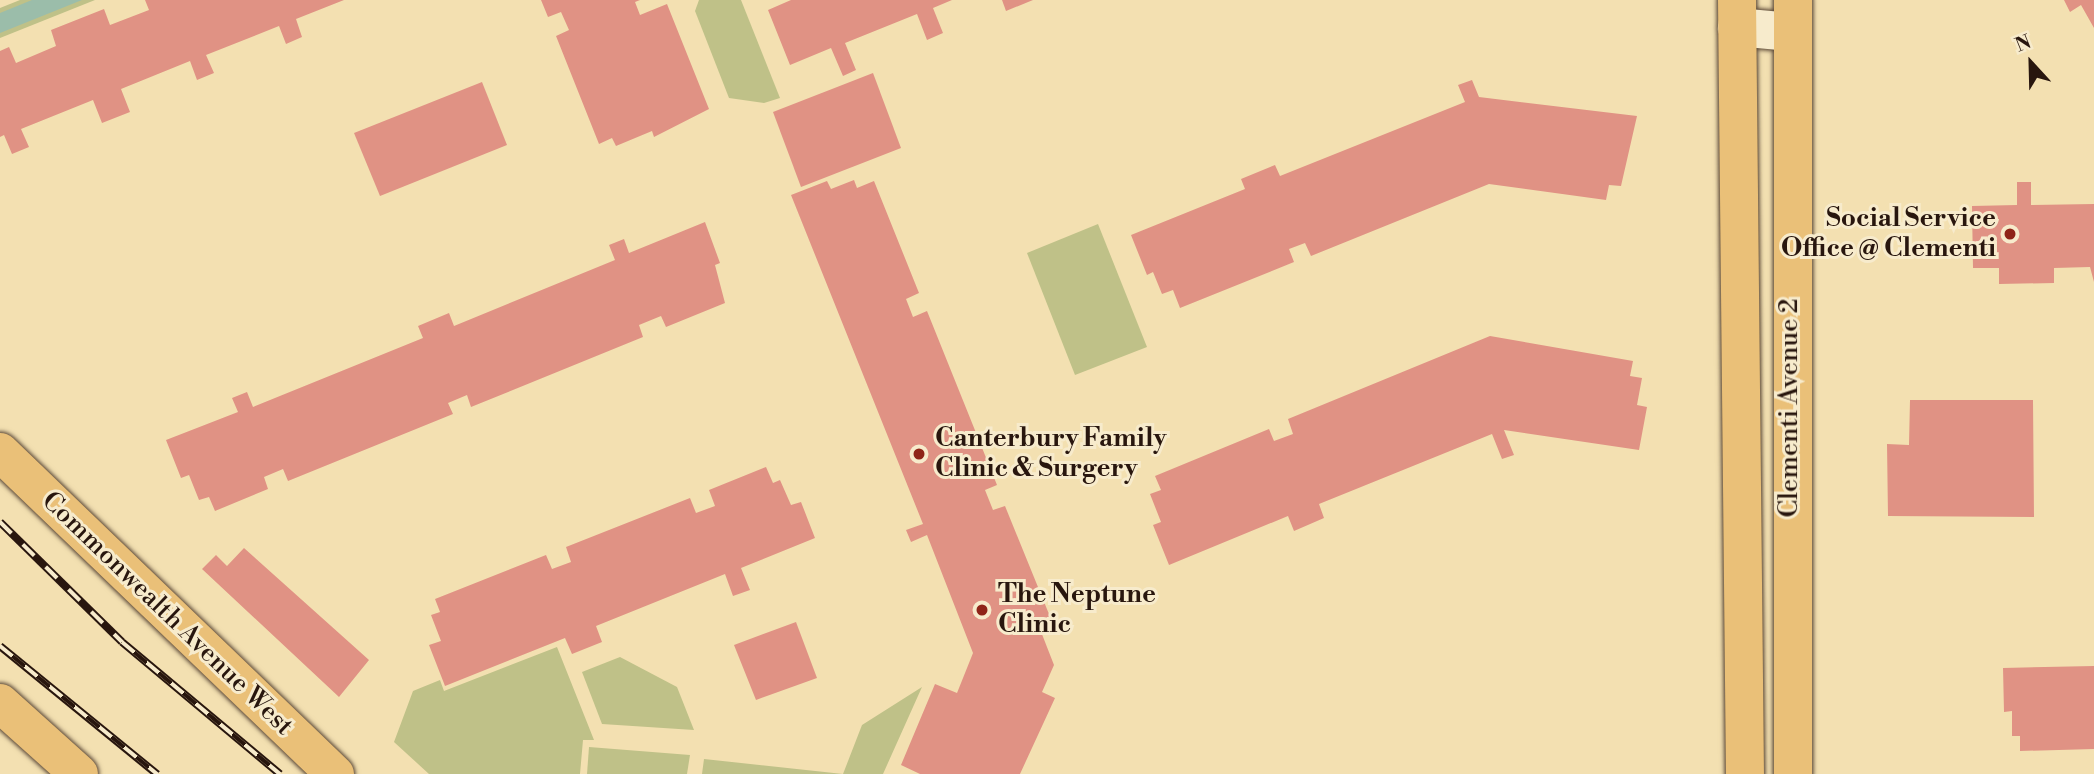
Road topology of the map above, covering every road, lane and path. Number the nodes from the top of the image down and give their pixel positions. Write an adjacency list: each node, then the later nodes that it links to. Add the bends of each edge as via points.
1 (1737, 14): 2 (lane); 7 (main road, Clementi Avenue 2)
2 (1792, 16): 8 (main road, Clementi Avenue 2)
3 (0, 452): 6 (main road, Commonwealth Avenue West)
4 (0, 703): 5 (main road)
5 (79, 774)
6 (335, 774)
7 (1745, 774)
8 (1793, 774)

